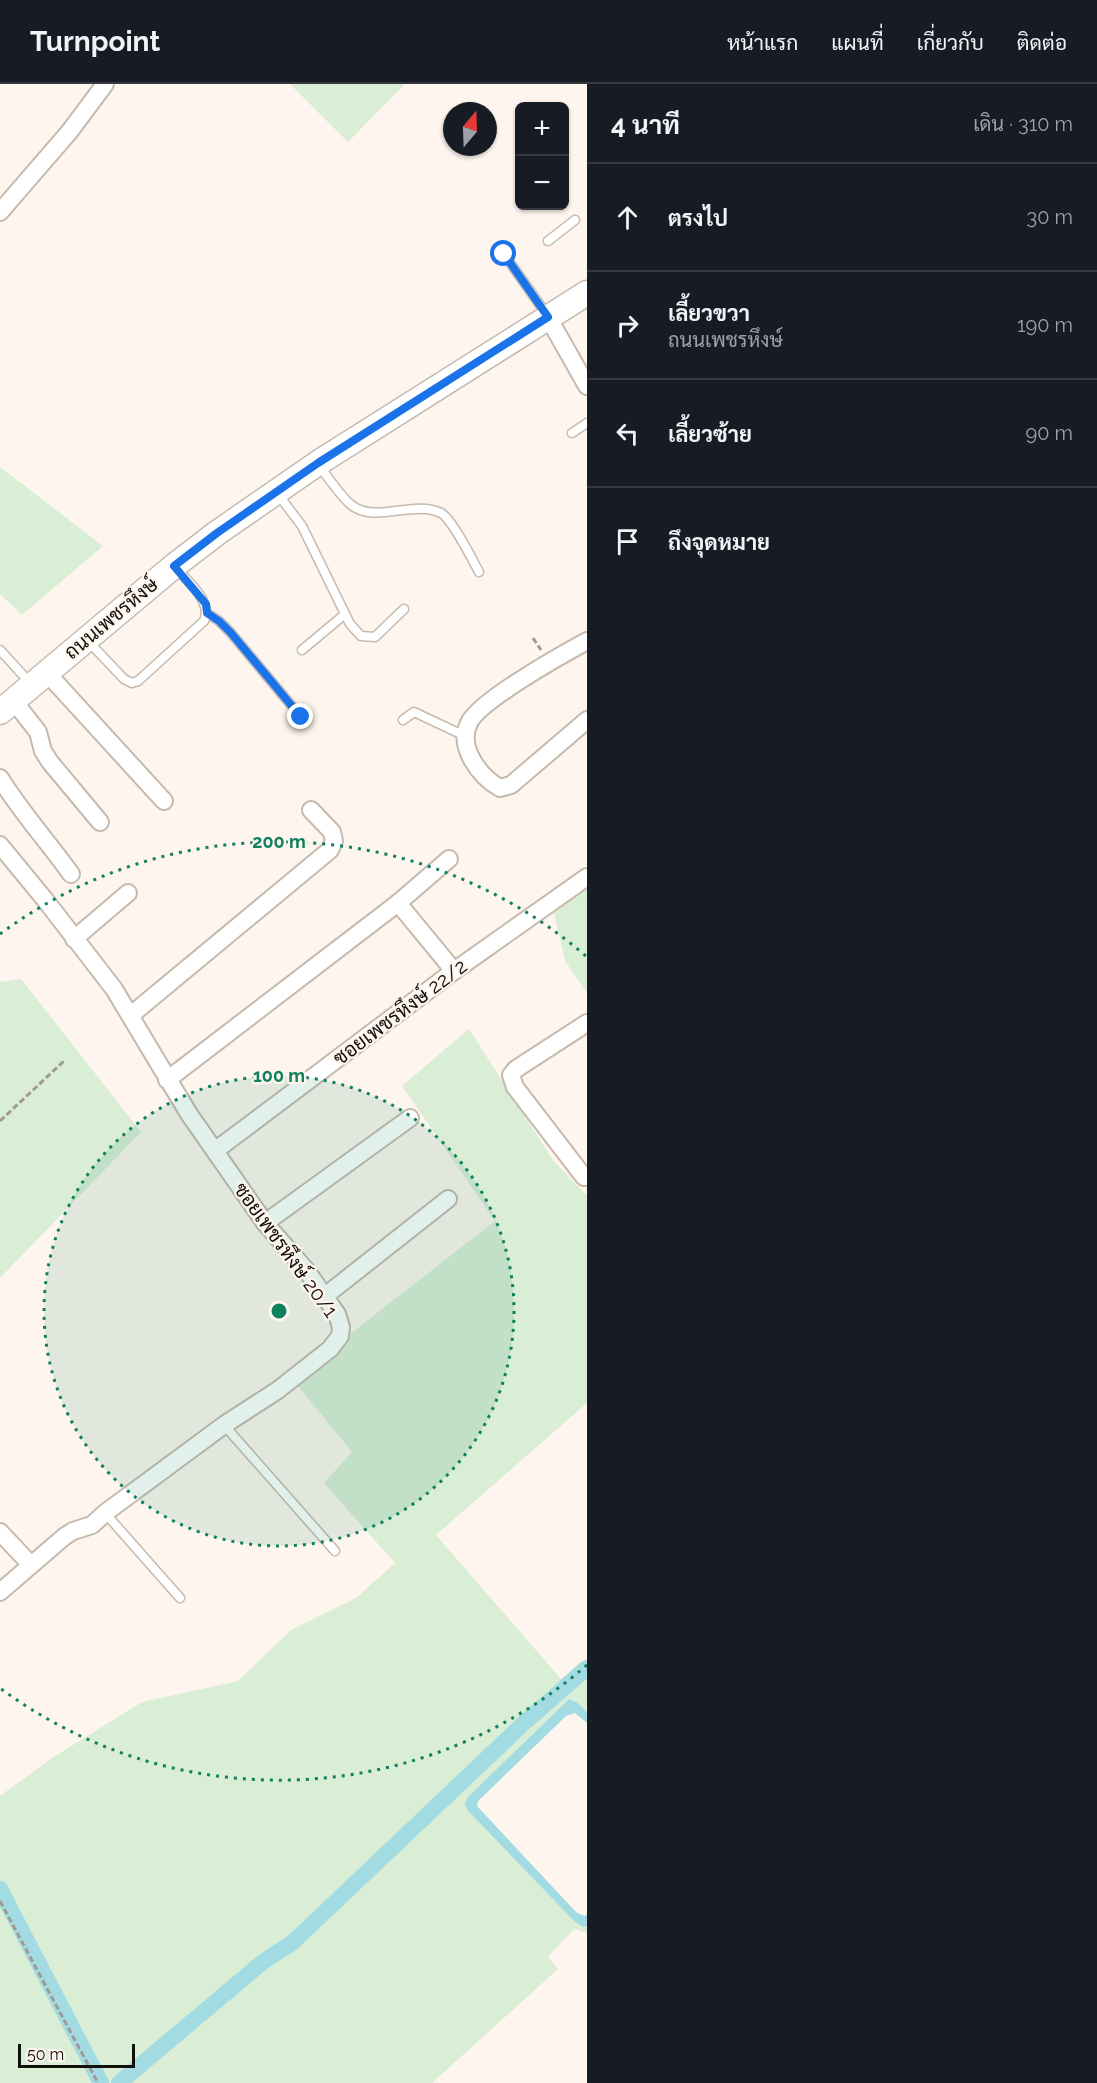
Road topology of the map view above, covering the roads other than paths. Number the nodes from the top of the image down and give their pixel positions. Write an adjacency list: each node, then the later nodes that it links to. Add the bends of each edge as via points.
1 (105, 84): 2 (street)
2 (0, 212)
3 (575, 220): 4 (lane)
4 (548, 241)
5 (504, 254): 7 (lane)
6 (587, 293): 7 (main road, ถนนเพชรหึงษ์)
7 (548, 317): 8 (street); 11 (main road, ถนนเพชรหึงษ์)
8 (587, 386)
9 (587, 423): 10 (lane)
10 (572, 433)
11 (318, 463): 12 (main road, ถนนเพชรหึงษ์); 14 (lane, via 351,506 387,513 425,508 443,514)
12 (276, 492): 13 (main road, ถนนเพชรหึงษ์); 17 (lane, via 302,526)
13 (174, 566): 16 (lane, via 206,604); 18 (main road, ถนนเพชรหึงษ์)
14 (479, 572)
15 (404, 609): 17 (lane, via 375,637 361,636)
16 (207, 613): 18 (lane, via 204,621 132,683); 24 (lane, via 231,633)
17 (345, 614): 21 (lane)
18 (86, 640): 22 (main road, ถนนเพชรหึงษ์)
19 (587, 641): 27 (street, via 489,702 469,721)
20 (0, 650): 22 (lane)
21 (302, 650)
22 (40, 679): 23 (main road, ถนนเพชรหึงษ์); 29 (street)
23 (7, 706): 31 (street, via 38,732 50,762)
24 (301, 717)
25 (403, 720): 27 (lane, via 414,712)
26 (587, 720): 27 (street, via 511,785 500,788 487,781 476,765)
27 (465, 736)
28 (0, 778): 34 (street)
29 (164, 801)
30 (311, 810): 40 (street, via 332,832 330,850)
31 (100, 822)
32 (0, 845): 38 (street, ซอยเพชรหึงษ์ 20/1)
33 (449, 859): 37 (street)
34 (71, 874)
35 (587, 876): 39 (street, ซอยเพชรหึงษ์ 22/2)
36 (128, 893): 38 (street)
37 (398, 903): 39 (street); 42 (street)
38 (74, 939): 40 (street, ซอยเพชรหึงษ์ 20/1)
39 (454, 971): 44 (street, ซอยเพชรหึงษ์ 22/2)
40 (131, 1015): 42 (street, ซอยเพชรหึงษ์ 20/1)
41 (587, 1023): 45 (street, via 511,1075 515,1087)
42 (167, 1080): 44 (street, ซอยเพชรหึงษ์ 20/1)
43 (410, 1119): 47 (street)
44 (216, 1150): 47 (street, ซอยเพชรหึงษ์ 20/1)
45 (584, 1177)
46 (448, 1198): 48 (street)
47 (265, 1223): 48 (street, ซอยเพชรหึงษ์ 20/1)
48 (325, 1296): 49 (street, ซอยเพชรหึงษ์ 20/1, via 341,1327 340,1336 330,1349 278,1390)
49 (224, 1425): 50 (street, ซอยเพชรหึงษ์ 20/1); 52 (lane)
50 (105, 1513): 53 (street, ซอยเพชรหึงษ์ 20/1, via 92,1525 73,1531); 55 (lane)
51 (0, 1532): 53 (street)
52 (335, 1551)
53 (31, 1565): 54 (street, ซอยเพชรหึงษ์ 20/1)
54 (0, 1592)
55 (180, 1598)

